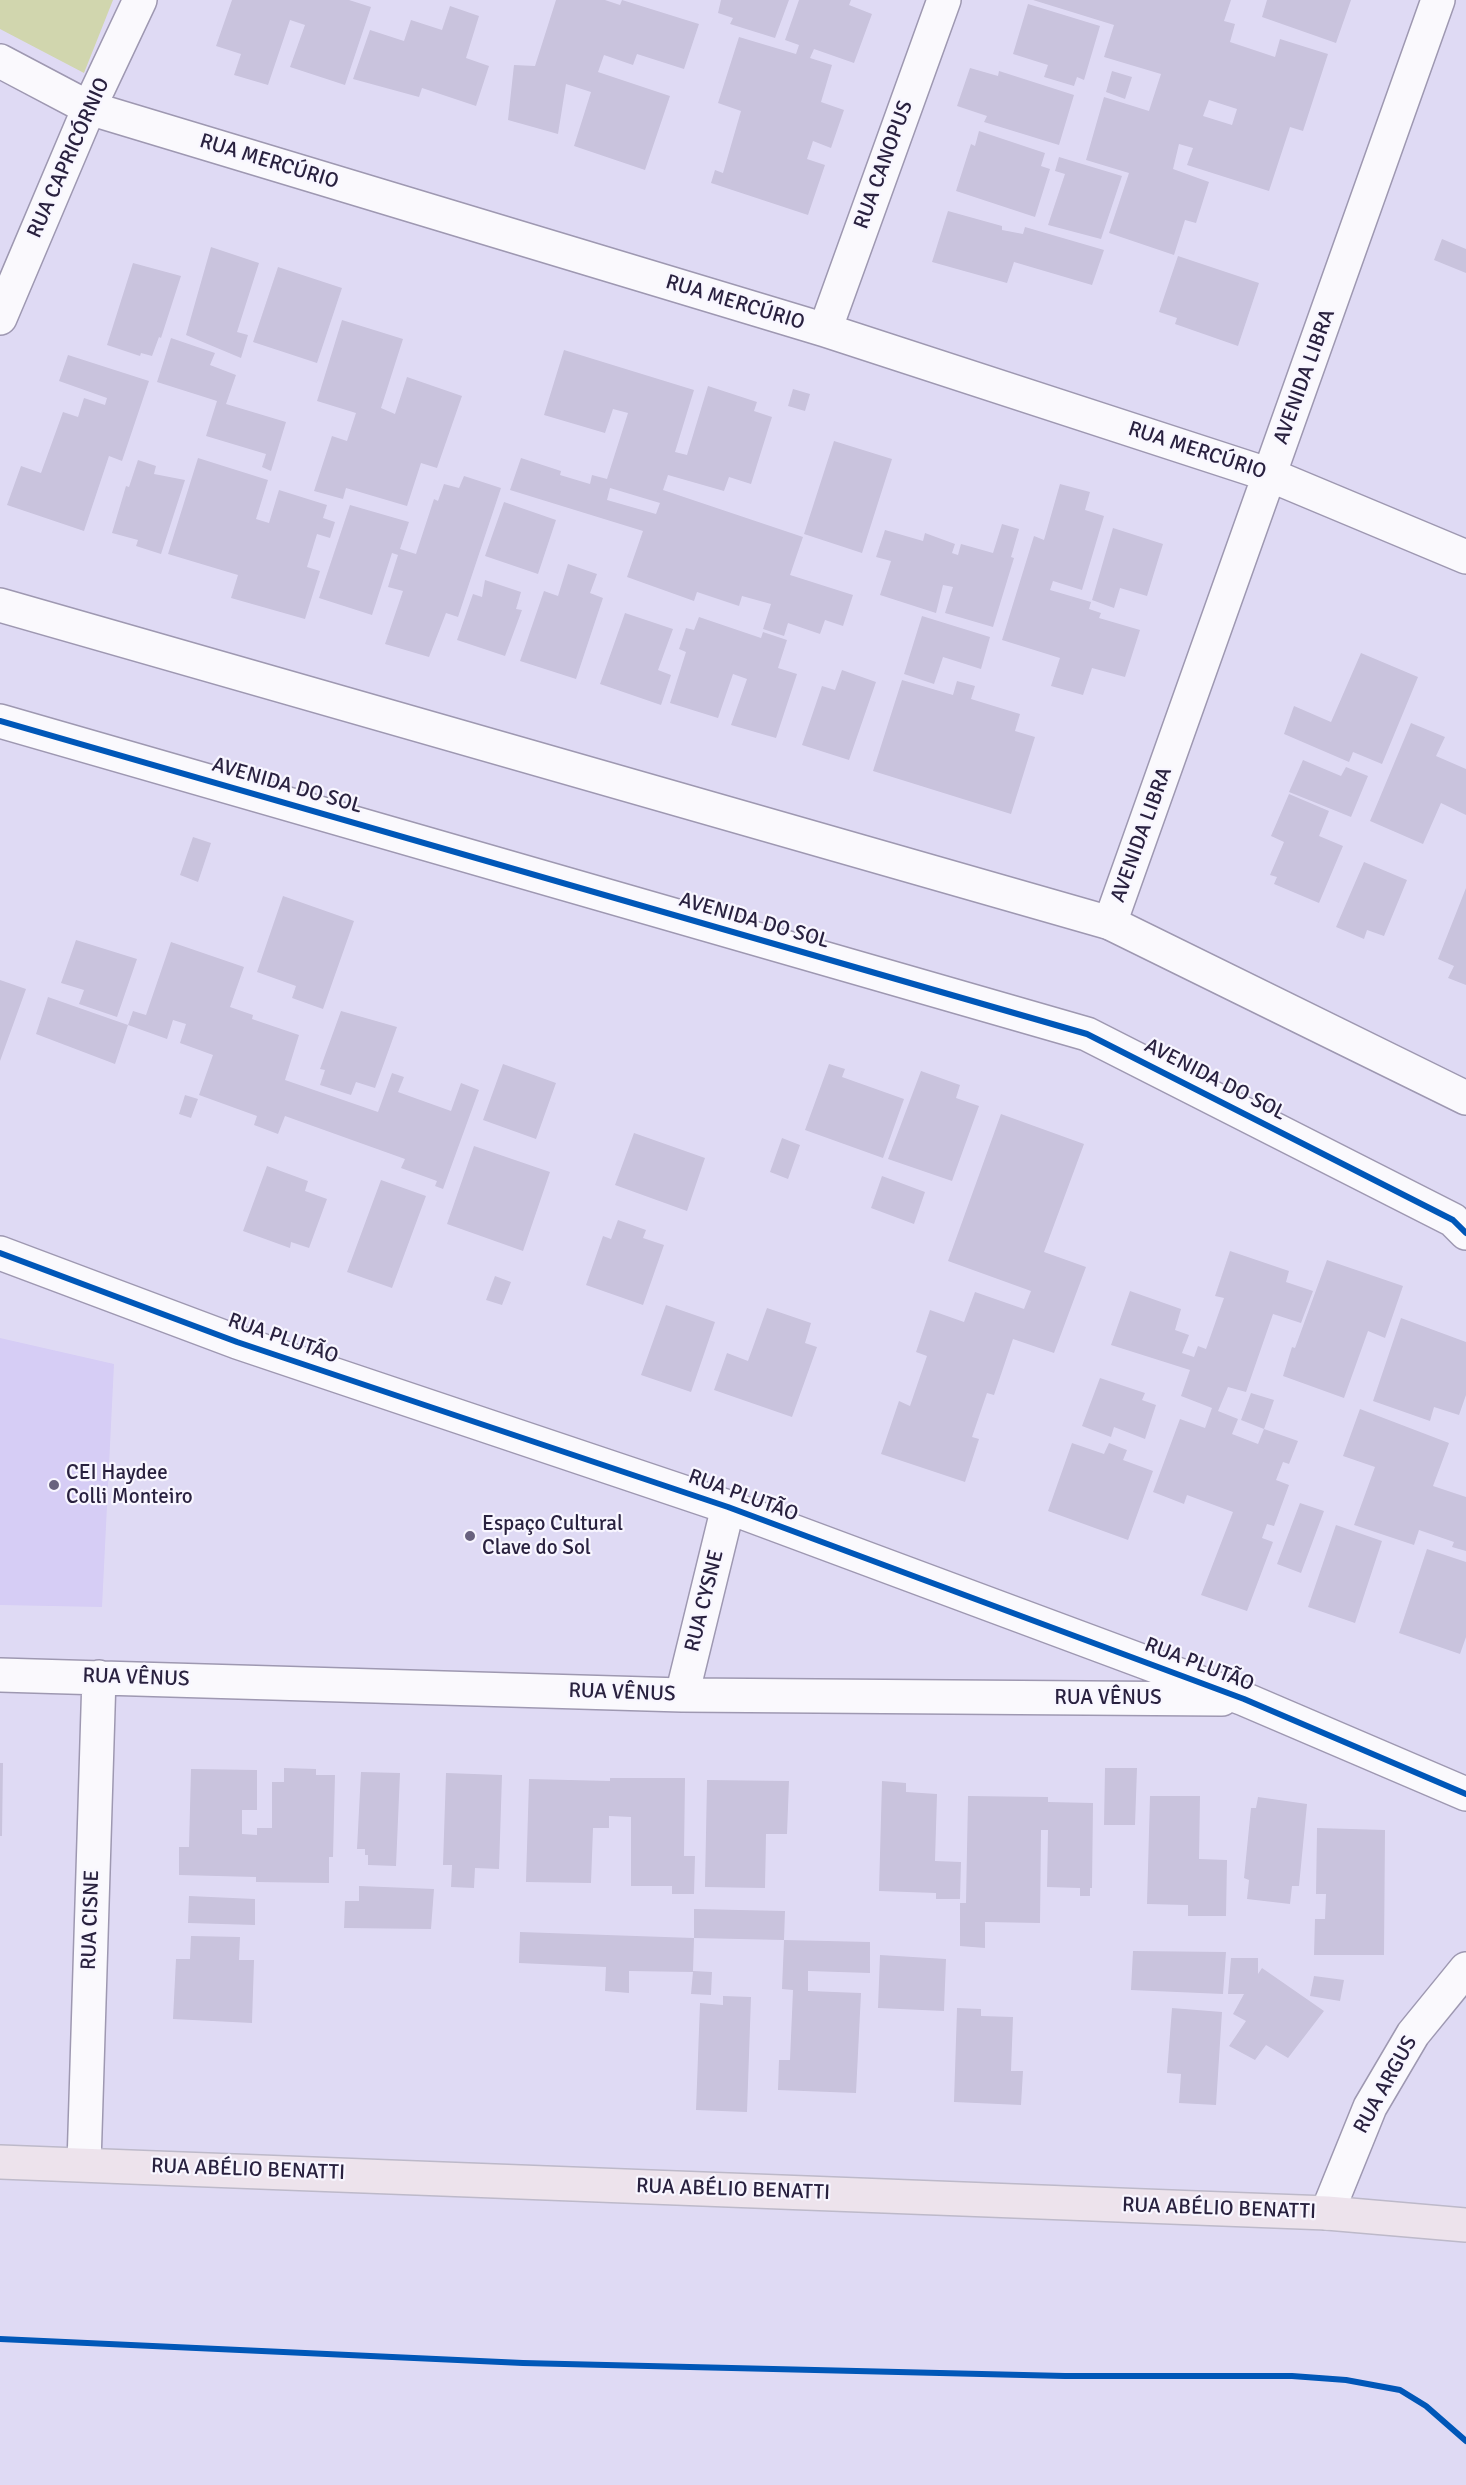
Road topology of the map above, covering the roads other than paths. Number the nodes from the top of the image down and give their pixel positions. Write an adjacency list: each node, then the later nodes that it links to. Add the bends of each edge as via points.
1 (140, 0): 5 (street, RUA CAPRICÓRNIO)
2 (944, 0): 7 (street, RUA CANOPUS)
3 (1438, 0): 8 (street, AVENIDA LIBRA)
4 (0, 61): 5 (street, RUA MERCÚRIO)
5 (89, 108): 6 (street, RUA CAPRICÓRNIO); 7 (street, RUA MERCÚRIO)
6 (0, 318)
7 (825, 330): 8 (street, RUA MERCÚRIO)
8 (1270, 475): 9 (street, RUA MERCÚRIO); 12 (street, AVENIDA LIBRA)
9 (1466, 557)
10 (0, 605): 12 (street)
11 (0, 721): 14 (street, AVENIDA DO SOL, via 1087,1034)
12 (1110, 923): 13 (street)
13 (1466, 1098)
14 (1462, 1220)
15 (0, 1253): 16 (street, RUA PLUTÃO, via 237,1342)
16 (728, 1508): 19 (street, RUA CYSNE); 20 (street, RUA PLUTÃO)
17 (0, 1675): 18 (street, RUA VÊNUS)
18 (99, 1677): 19 (street, RUA VÊNUS); 24 (street, RUA CISNE)
19 (682, 1695): 20 (street, RUA VÊNUS)
20 (1244, 1699): 21 (street, RUA PLUTÃO)
21 (1466, 1794)
22 (1466, 1969): 25 (street, RUA ARGUS, via 1413,2034 1370,2107)
23 (0, 2162): 24 (main road, RUA ABÉLIO BENATTI)
24 (84, 2164): 25 (main road, RUA ABÉLIO BENATTI)
25 (1327, 2213): 26 (main road, RUA ABÉLIO BENATTI)
26 (1466, 2225)

